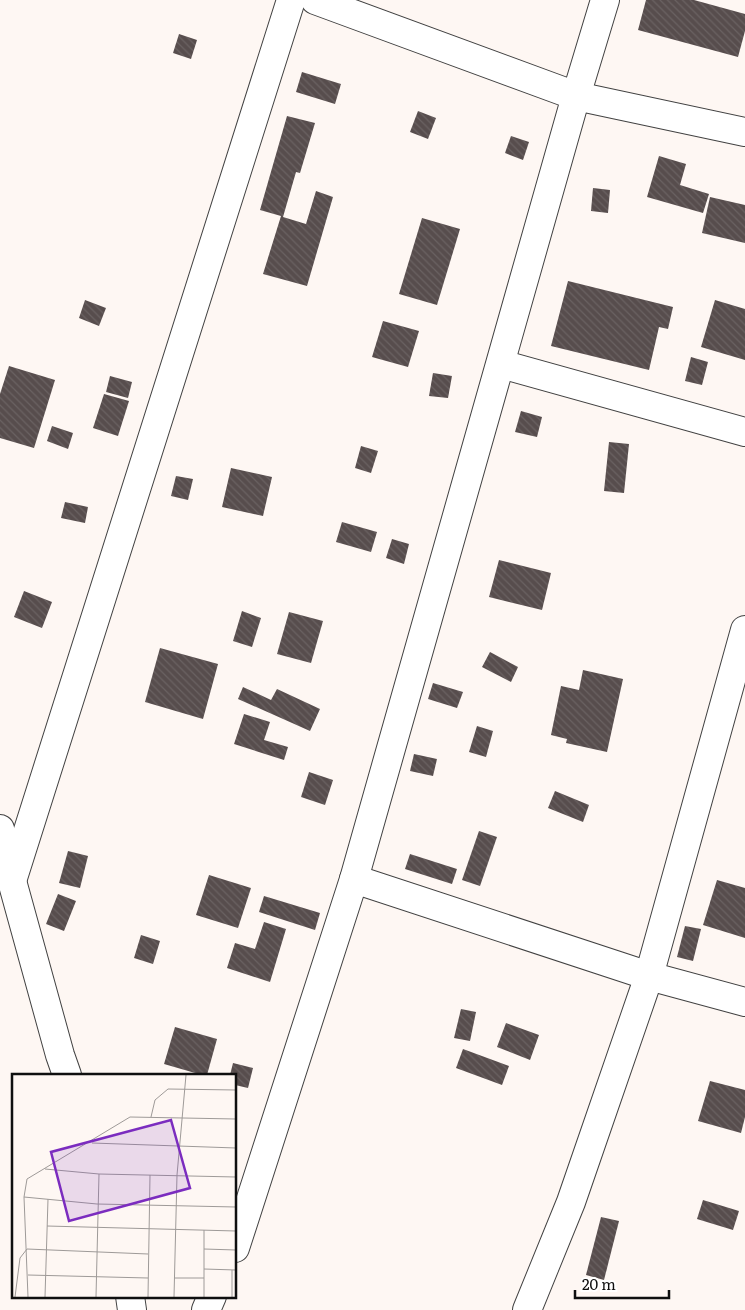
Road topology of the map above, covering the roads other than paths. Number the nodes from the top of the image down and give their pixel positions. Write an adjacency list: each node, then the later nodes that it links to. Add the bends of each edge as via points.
1 (291, 0): 11 (street)
2 (315, 0): 4 (street)
3 (605, 0): 4 (street)
4 (576, 96): 5 (street); 6 (street)
5 (745, 132)
6 (501, 364): 7 (street); 10 (street)
7 (745, 432)
8 (745, 630): 12 (street)
9 (0, 829): 11 (street)
10 (354, 879): 12 (street); 15 (street)
11 (12, 881): 14 (street)
12 (649, 976): 13 (street); 18 (street, via 571,1202)
13 (745, 1002)
14 (67, 1074)
15 (236, 1245)
16 (211, 1298): 17 (street)
17 (206, 1310)
18 (526, 1310)

